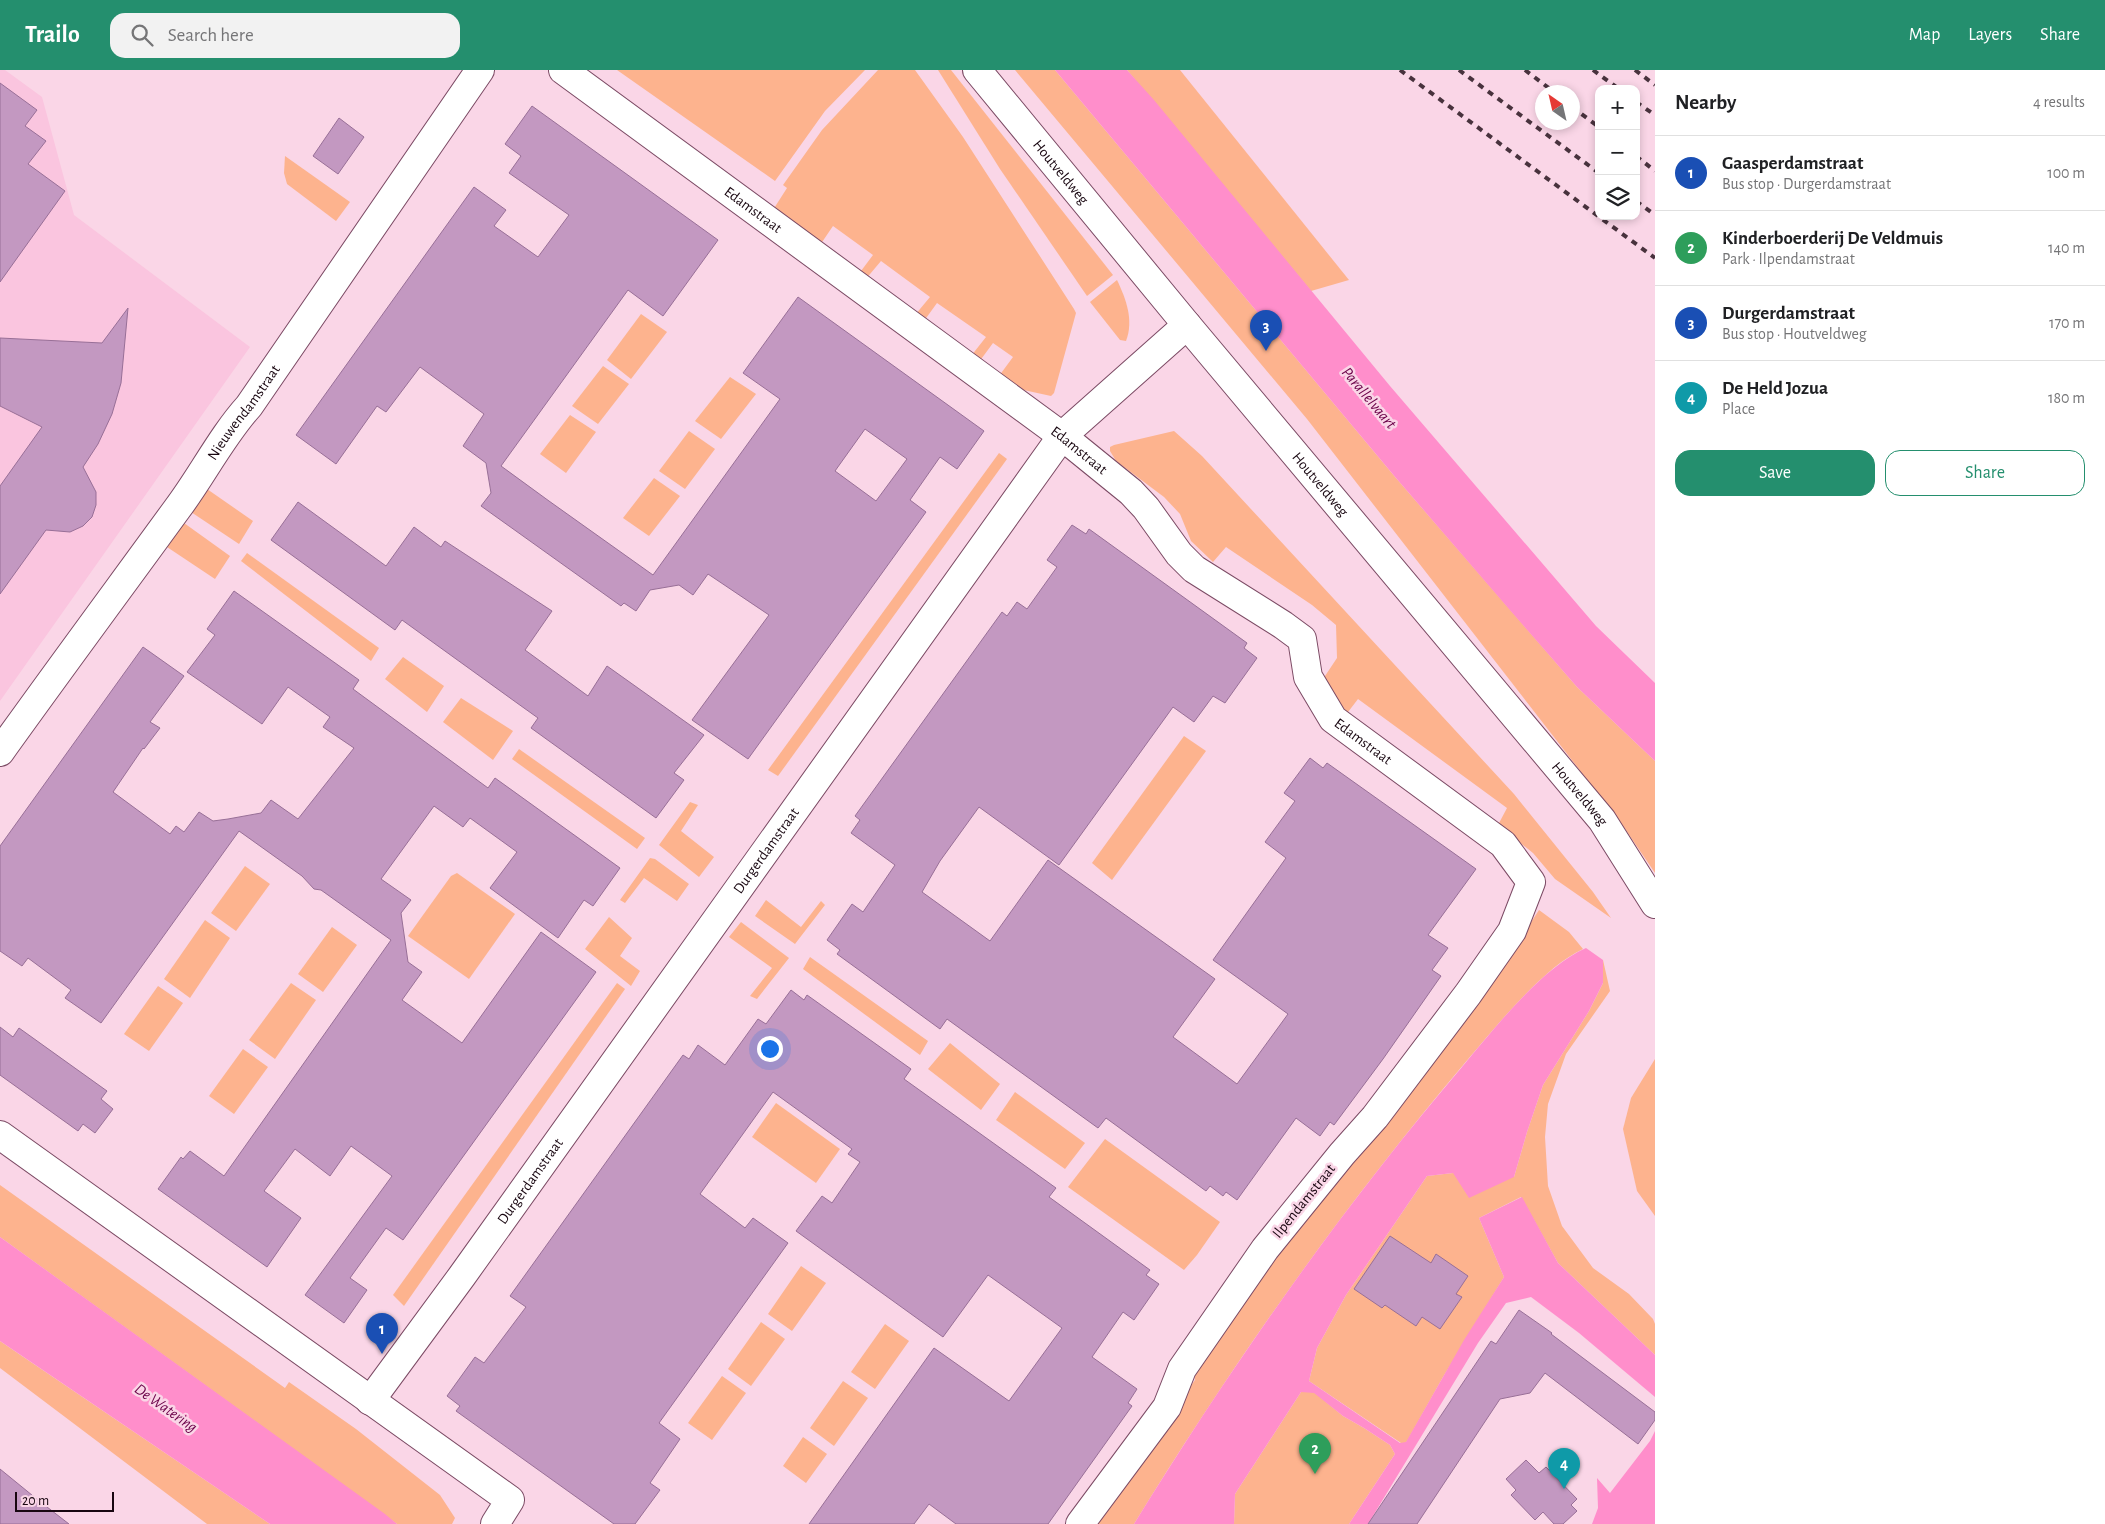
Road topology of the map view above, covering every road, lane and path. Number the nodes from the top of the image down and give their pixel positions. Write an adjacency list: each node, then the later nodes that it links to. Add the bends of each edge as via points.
1 (480, 70): 6 (street, Nieuwendamstraat, via 178,508)
2 (563, 70): 5 (street, Edamstraat)
3 (977, 70): 4 (street, Houtveldweg)
4 (1187, 325): 5 (street, Durgerdamstraat); 8 (street, Houtveldweg, via 1602,820)
5 (1062, 436): 7 (street, Edamstraat, via 1131,492 1194,569 1302,639 1308,677 1333,719 1503,844); 10 (street, Durgerdamstraat)
6 (0, 752)
7 (1531, 882): 12 (street, Ilpendamstraat, via 1512,931 1468,994 1375,1117 1265,1249 1182,1369 1167,1407)
8 (1655, 904)
9 (0, 1135): 10 (street)
10 (370, 1401): 11 (street, via 510,1500)
11 (495, 1524)
12 (1080, 1524)

